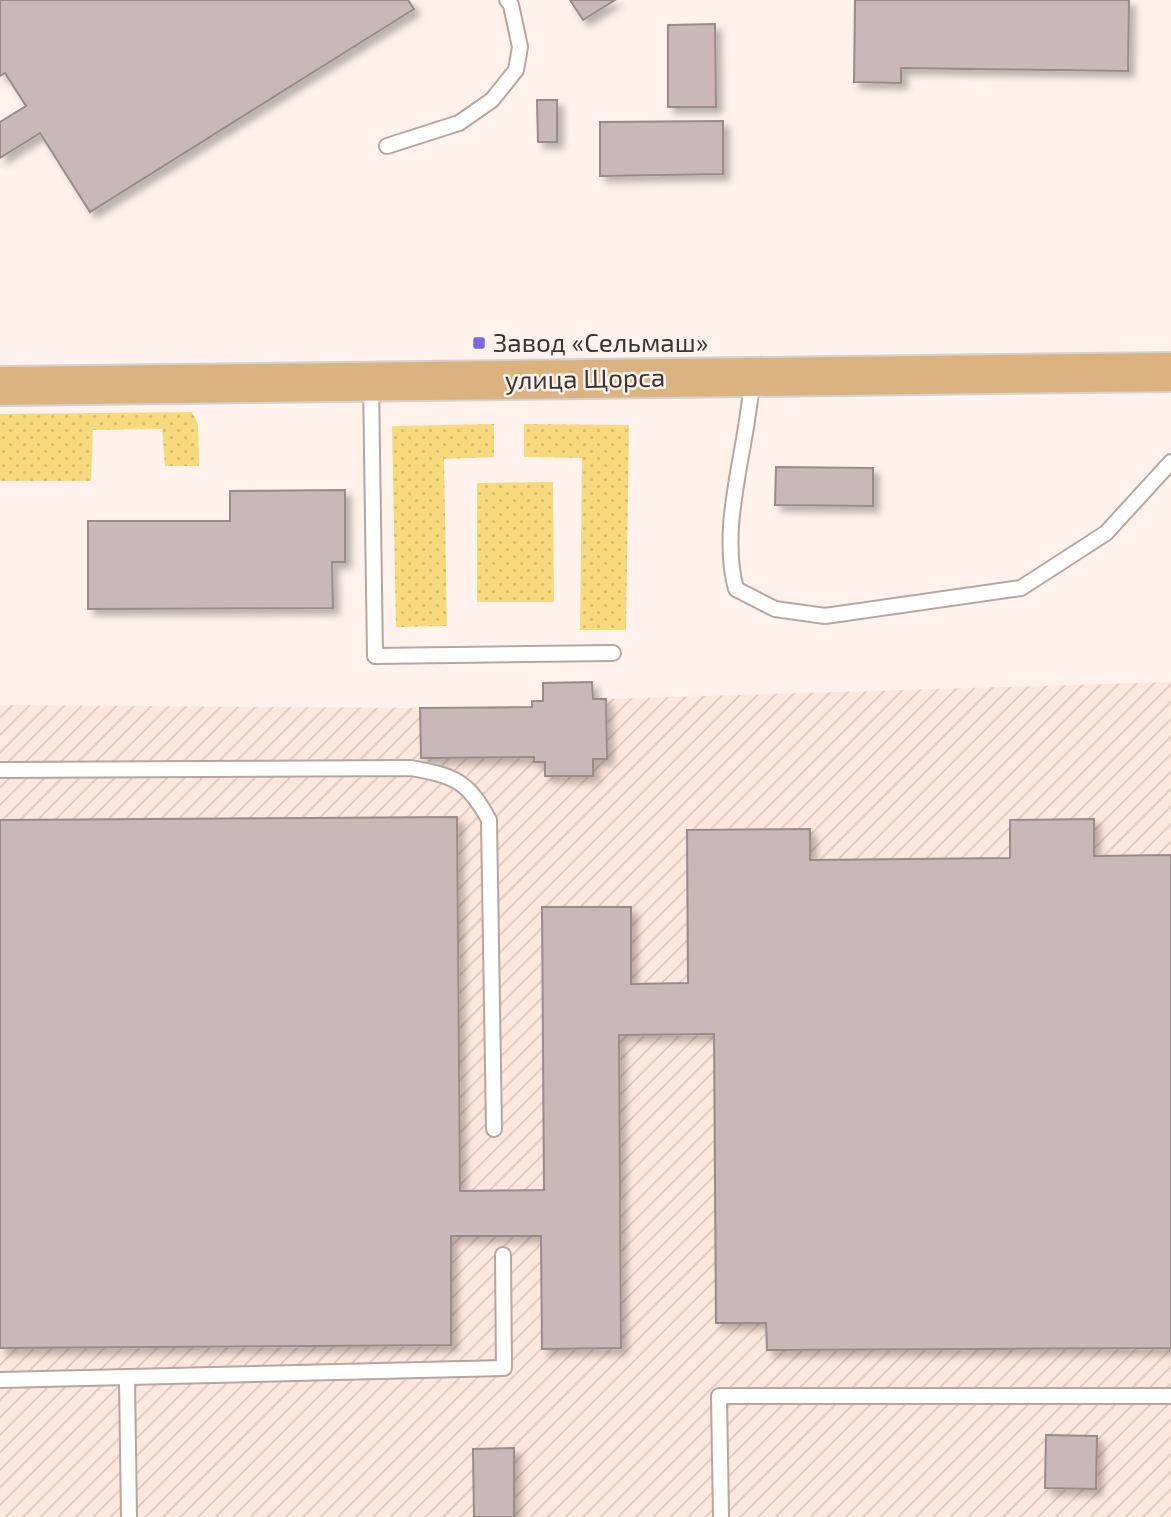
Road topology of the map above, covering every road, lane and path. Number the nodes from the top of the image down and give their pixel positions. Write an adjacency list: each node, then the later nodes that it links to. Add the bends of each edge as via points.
1 (507, 0): 2 (lane, via 520,47 516,70 492,100 459,123)
2 (387, 146)
3 (1171, 372): 4 (main road, улица Щорса)
4 (752, 376): 5 (main road, улица Щорса); 7 (lane, via 729,563 736,589 775,609 825,617 1021,588 1106,533)
5 (371, 381): 6 (main road, улица Щорса); 8 (lane, via 375,656)
6 (0, 386)
7 (1171, 462)
8 (613, 653)
9 (0, 770): 10 (lane, via 411,768 444,774 474,793 489,820)
10 (494, 1129)
11 (503, 1255): 12 (lane, via 504,1368)
12 (127, 1379): 13 (lane); 15 (lane)
13 (0, 1380)
14 (1171, 1396): 16 (lane, via 719,1396)
15 (129, 1517)
16 (721, 1517)

